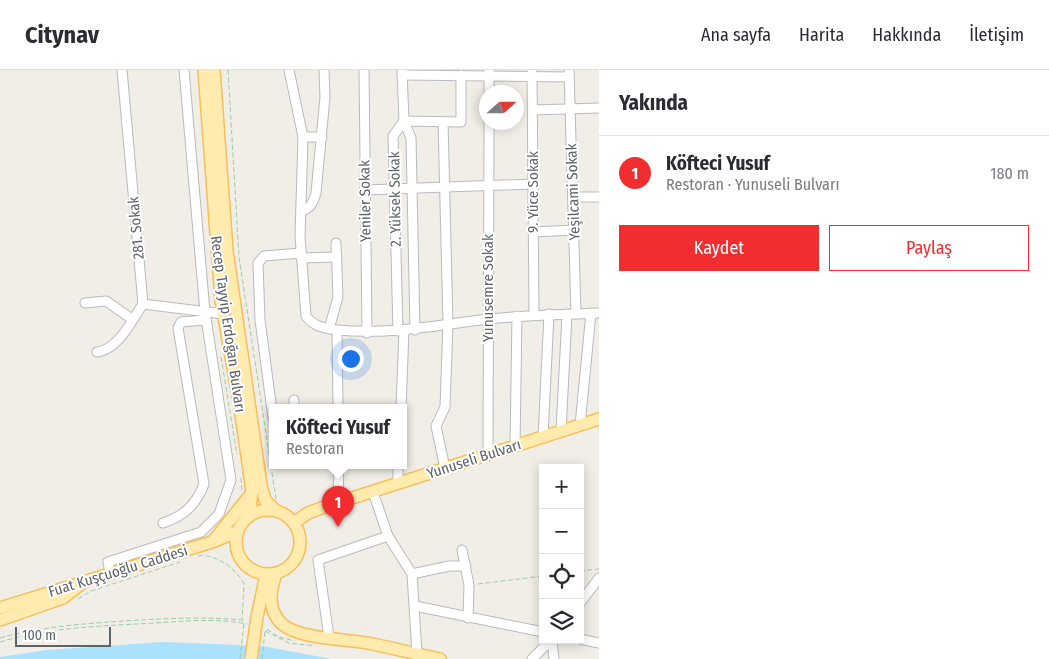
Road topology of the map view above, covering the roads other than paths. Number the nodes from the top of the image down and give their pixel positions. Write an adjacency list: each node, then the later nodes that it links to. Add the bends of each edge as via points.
1 (122, 70): 36 (street, 281. Sokak)
2 (184, 70): 42 (street)
3 (204, 70): 38 (main road, Recep Tayyip Erdoğan Bulvarı, via 215,236)
4 (214, 70): 68 (main road, Recep Tayyip Erdoğan Bulvarı, via 233,297 261,485 265,500)
5 (289, 70): 20 (street)
6 (324, 70): 19 (street)
7 (364, 70): 26 (street, Yeniler Sokak)
8 (402, 72): 12 (street); 16 (street, 2. Yüksek Sokak)
9 (489, 73): 10 (street); 12 (street)
10 (532, 73): 11 (street); 15 (street, 9. Yüce Sokak)
11 (569, 73): 14 (street, Yeşilcami Sokak)
12 (461, 75): 17 (street, via 461,122)
13 (599, 108): 14 (street)
14 (570, 109): 15 (street); 27 (street, Yeşilcami Sokak)
15 (533, 110): 21 (street, 9. Yüce Sokak)
16 (404, 122): 17 (street); 24 (street, via 411,138); 25 (street, 2. Yüksek Sokak, via 393,136)
17 (443, 122): 23 (street)
18 (489, 130): 22 (street, Yunusemre Sokak)
19 (322, 137): 20 (street); 29 (street, via 316,194 312,204)
20 (302, 138): 29 (street)
21 (533, 184): 22 (street); 31 (street, 9. Yüce Sokak)
22 (488, 186): 23 (street); 45 (street, Yunusemre Sokak)
23 (444, 187): 24 (street); 46 (street)
24 (412, 188): 25 (street); 48 (street)
25 (395, 189): 26 (street); 49 (street, 2. Yüksek Sokak)
26 (364, 190): 50 (street, Yeniler Sokak)
27 (573, 197): 28 (street); 30 (street, Yeşilcami Sokak)
28 (599, 197)
29 (301, 211): 33 (street)
30 (574, 230): 31 (street); 41 (street, Yeşilcami Sokak)
31 (533, 232): 39 (street, 9. Yüce Sokak)
32 (336, 243): 34 (street)
33 (301, 256): 34 (street); 47 (street, via 306,316 310,323); 52 (street, via 264,256 258,263 260,320)
34 (337, 257): 47 (street, via 338,297)
35 (85, 303): 44 (street, via 106,301)
36 (143, 304): 42 (street); 44 (street)
37 (595, 313): 41 (street); 56 (street)
38 (224, 314): 42 (street); 65 (main road, Recep Tayyip Erdoğan Bulvarı)
39 (534, 314): 40 (street); 43 (street)
40 (549, 314): 41 (street); 58 (street)
41 (572, 314): 57 (street, Yeşilcami Sokak)
42 (206, 316): 70 (street, via 181,322 178,328 204,484 196,501 187,510); 77 (street, via 231,480 224,503 211,524 201,532 108,562)
43 (517, 316): 45 (street); 59 (street)
44 (132, 319): 51 (street, via 115,343)
45 (488, 319): 46 (street); 60 (street, Yunusemre Sokak)
46 (448, 324): 48 (street); 61 (street, via 445,407 436,426)
47 (333, 329): 50 (street); 53 (street)
48 (415, 330): 49 (street)
49 (401, 331): 50 (street); 54 (street, 2. Yüksek Sokak)
50 (367, 333)
51 (97, 352)
52 (271, 404)
53 (338, 404)
54 (401, 404)
55 (599, 419): 56 (main road, Yunuseli Bulvarı)
56 (580, 425): 57 (main road, Yunuseli Bulvarı)
57 (562, 431): 58 (main road, Yunuseli Bulvarı)
58 (543, 437): 59 (main road, Yunuseli Bulvarı)
59 (515, 446): 60 (main road, Yunuseli Bulvarı)
60 (488, 454): 61 (main road, Yunuseli Bulvarı)
61 (445, 468): 64 (main road, Yunuseli Bulvarı)
62 (338, 469): 67 (street)
63 (398, 469): 64 (street)
64 (398, 483): 66 (main road, Yunuseli Bulvarı)
65 (252, 492): 69 (main road, Recep Tayyip Erdoğan Bulvarı); 74 (main road)
66 (373, 492): 67 (main road, Yunuseli Bulvarı); 73 (street)
67 (339, 503): 71 (main road, Yunuseli Bulvarı, via 308,513)
68 (276, 507): 69 (main road, via 259,510); 71 (main road)
69 (246, 517): 72 (main road)
70 (163, 523)
71 (294, 523): 78 (main road, via 300,538 299,552 288,568)
72 (236, 532): 74 (main road, Fuat Kuşçuoğlu Caddesi); 78 (main road, via 236,548 241,561 250,570)
73 (388, 536): 79 (street); 88 (street, via 318,560)
74 (212, 542): 77 (main road, Fuat Kuşçuoğlu Caddesi)
75 (462, 550): 76 (street)
76 (466, 566): 79 (street); 85 (street)
77 (110, 572): 81 (main road, Fuat Kuşçuoğlu Caddesi)
78 (271, 574): 88 (main road, via 271,602 282,624 296,632); 94 (main road, bridge, via 256,618)
79 (412, 574): 83 (street)
80 (598, 579): 82 (street)
81 (87, 580): 84 (main road, Fuat Kuşçuoğlu Caddesi); 86 (main road, via 63,598)
82 (583, 599)
83 (415, 606): 85 (street); 93 (street)
84 (0, 608)
85 (468, 618): 87 (street)
86 (0, 620)
87 (539, 631)
88 (329, 637): 93 (main road)
89 (584, 640): 90 (street)
90 (599, 643)
91 (547, 644): 96 (street)
92 (552, 644): 97 (street)
93 (417, 654): 95 (main road)
94 (251, 659)
95 (440, 659)
96 (532, 659)
97 (554, 659)

